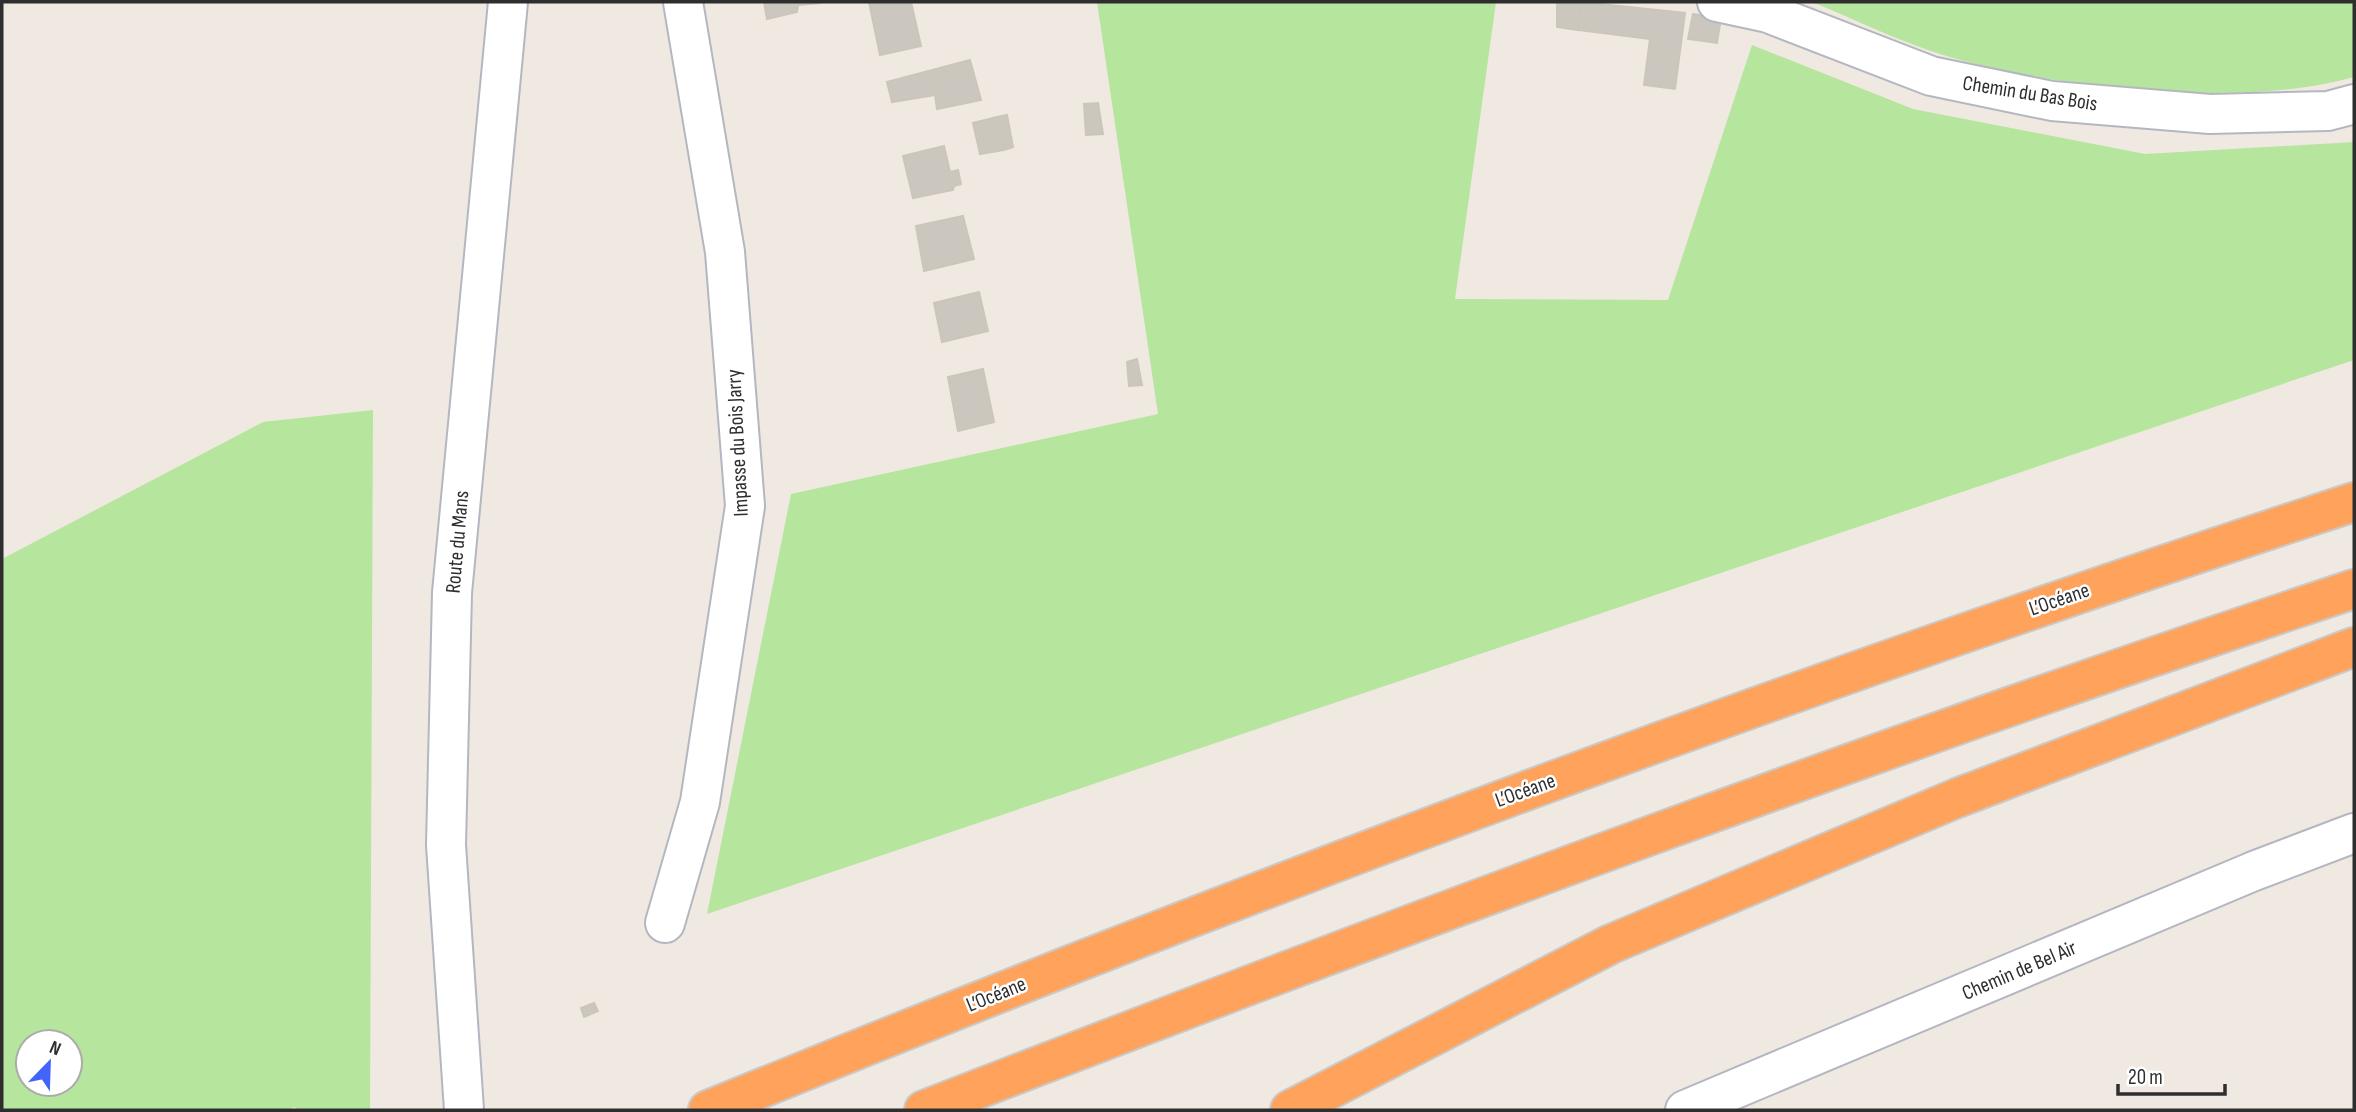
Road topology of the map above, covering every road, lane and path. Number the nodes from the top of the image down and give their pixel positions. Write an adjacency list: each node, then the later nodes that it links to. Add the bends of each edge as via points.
1 (508, 2): 10 (street, Route du Mans, via 452,593 446,845)
2 (683, 2): 9 (street, Impasse du Bois Jarry, via 725,252 744,506 700,802)
3 (1717, 2): 4 (street, Chemin du Bas Bois, via 1768,13 1931,76 2052,101 2210,114 2328,111)
4 (2354, 104)
5 (2354, 502): 11 (highway, L’Océane, via 1916,649 1476,808 1148,933)
6 (2354, 589): 12 (highway, via 1630,841)
7 (2354, 647): 13 (highway, via 1957,798 1611,944)
8 (2354, 833): 14 (street, Chemin de Bel Air)
9 (665, 923)
10 (463, 1097)
11 (708, 1110)
12 (924, 1110)
13 (1290, 1110)
14 (1685, 1110)

